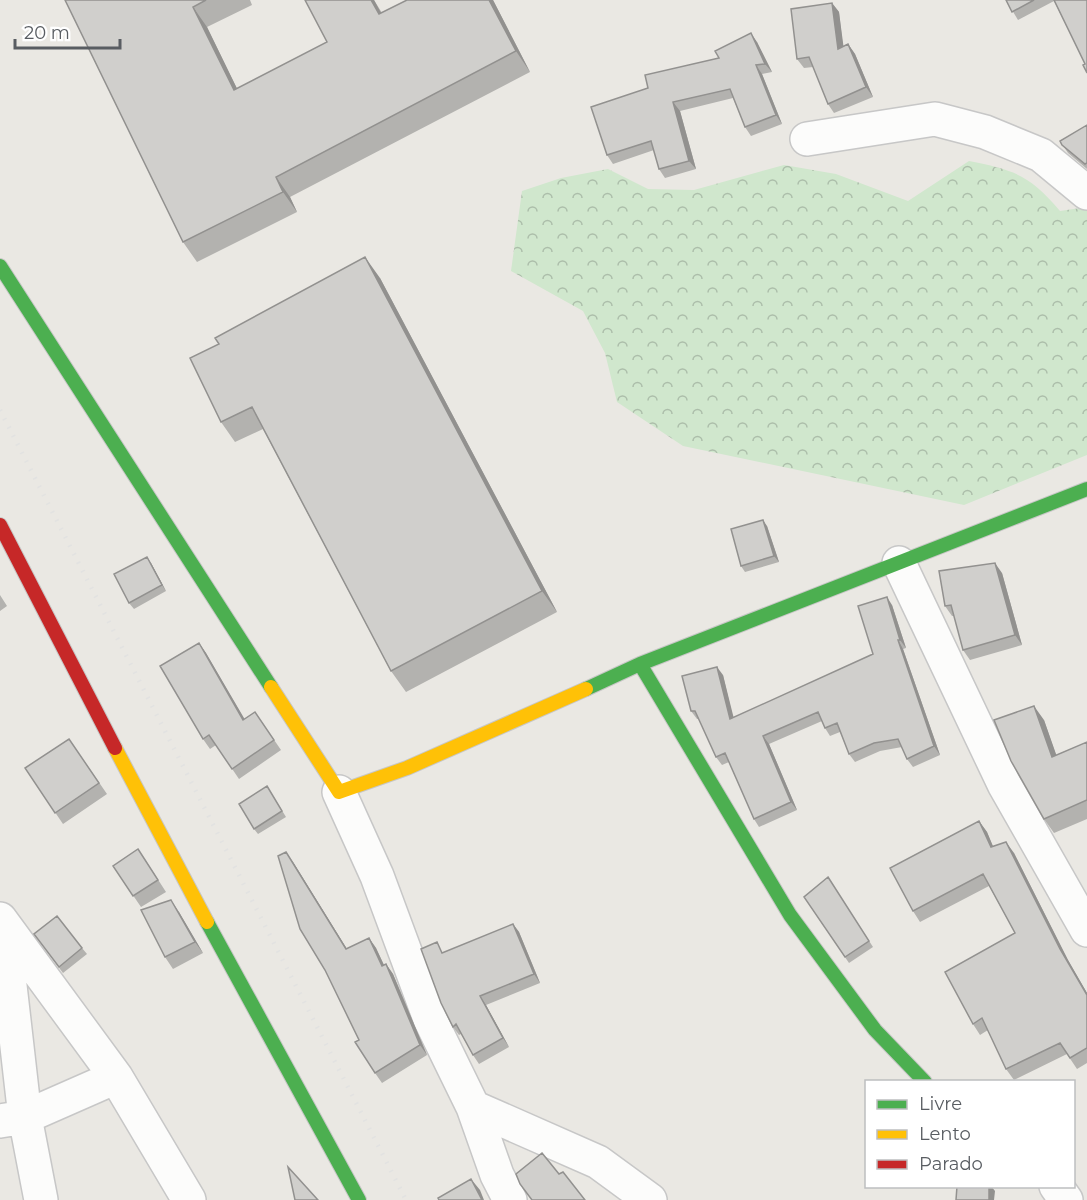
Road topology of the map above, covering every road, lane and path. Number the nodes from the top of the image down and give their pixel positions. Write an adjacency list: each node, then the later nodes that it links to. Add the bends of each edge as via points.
1 (807, 139): 2 (street, via 935,119 985,132 1041,155)
2 (1087, 194)
3 (0, 266): 8 (street)
4 (1087, 489): 6 (street)
5 (0, 525): 17 (street, via 178,869)
6 (899, 562): 7 (street); 10 (street, via 1004,784)
7 (639, 664): 8 (street, via 498,730); 12 (street, via 790,915 874,1030)
8 (339, 792): 13 (street, via 377,876 430,1018)
9 (1, 920): 11 (street); 14 (street)
10 (1087, 930)
11 (116, 1077): 14 (street); 16 (street)
12 (923, 1080)
13 (473, 1107): 18 (street); 19 (street, via 598,1162)
14 (13, 1119): 15 (street)
15 (40, 1200)
16 (189, 1200)
17 (359, 1200)
18 (510, 1200)
19 (650, 1200)

